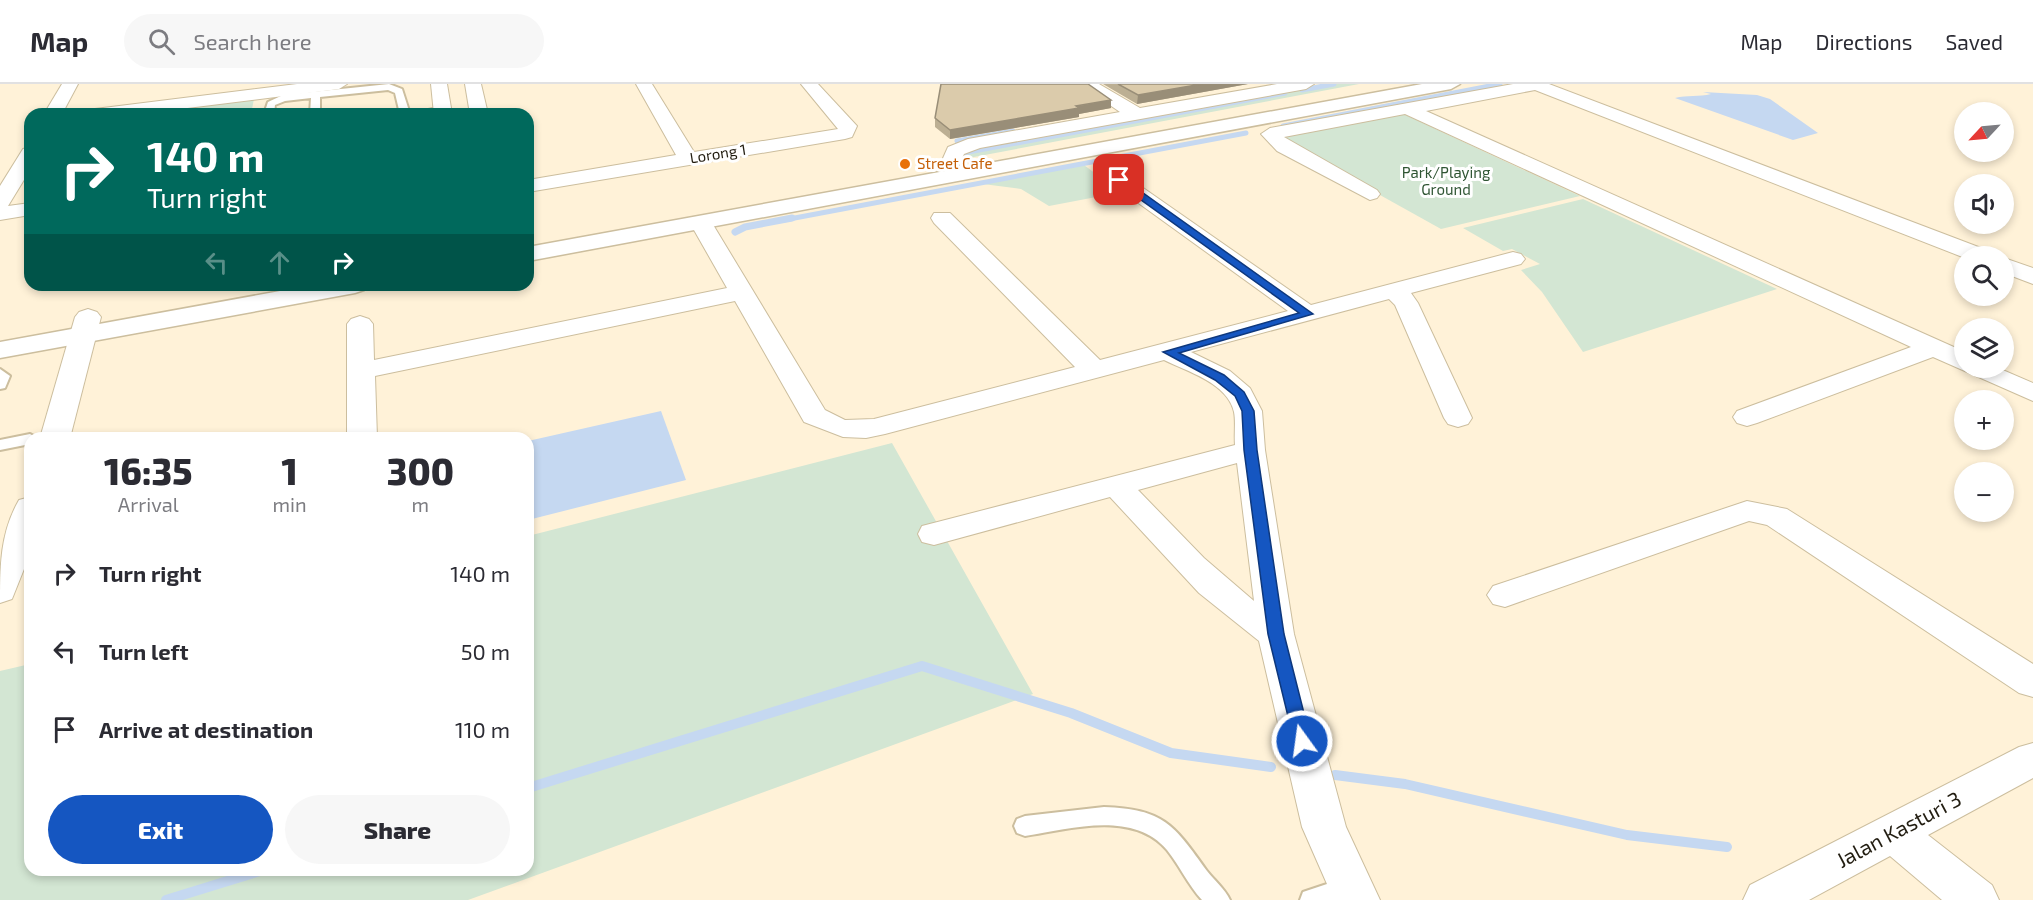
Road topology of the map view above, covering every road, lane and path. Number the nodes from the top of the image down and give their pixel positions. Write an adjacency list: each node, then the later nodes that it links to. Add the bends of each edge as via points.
1 (70, 84): 15 (street)
2 (339, 84): 12 (street)
3 (439, 84): 20 (street)
4 (473, 84): 21 (street)
5 (644, 84): 26 (street)
6 (1087, 84): 23 (street)
7 (1306, 84): 11 (street)
8 (1388, 84): 14 (street)
9 (1450, 84): 24 (street)
10 (809, 85): 26 (street, Lorong 1, via 848,126 845,132)
11 (1282, 86): 14 (street, via 1298,93); 23 (street)
12 (250, 89): 16 (street)
13 (316, 95): 17 (lane, via 275,101); 18 (lane); 19 (lane, via 396,88)
14 (1329, 95): 24 (street)
15 (56, 108)
16 (132, 108)
17 (270, 108)
18 (315, 108)
19 (404, 108)
20 (442, 108)
21 (476, 108)
22 (1406, 108): 25 (street); 38 (street, via 1536,85); 51 (street)
23 (1137, 114): 28 (street, via 975,143 955,151)
24 (1240, 117): 25 (street); 28 (street); 36 (street)
25 (1270, 134): 31 (street, via 1284,147)
26 (688, 159): 30 (street, Lorong 1)
27 (17, 165): 32 (street)
28 (950, 165): 37 (street)
29 (1119, 180): 47 (street)
30 (534, 185)
31 (1370, 194)
32 (0, 203)
33 (24, 210): 34 (street)
34 (0, 214)
35 (942, 218): 55 (street)
36 (701, 224): 39 (street); 46 (street)
37 (534, 239)
38 (1955, 246)
39 (534, 253)
40 (1513, 259): 45 (street)
41 (2014, 269): 42 (street)
42 (2033, 277)
43 (243, 291): 49 (street)
44 (316, 291): 49 (street)
45 (1395, 291): 47 (street); 62 (street, via 1406,303)
46 (740, 293): 55 (street, via 814,416 851,431); 56 (street)
47 (1308, 314): 53 (street)
48 (360, 324): 56 (street)
49 (86, 326): 50 (street); 52 (street); 63 (street)
50 (0, 333)
51 (1933, 348): 54 (street); 61 (street)
52 (0, 350)
53 (1169, 352): 55 (street); 67 (street, via 1220,377 1240,394 1248,411)
54 (1954, 357)
55 (1094, 370)
56 (361, 371): 64 (street)
57 (0, 373): 59 (lane)
58 (1999, 378): 60 (street)
59 (0, 385)
60 (2033, 393)
61 (1747, 417)
62 (1458, 418)
63 (46, 432)
64 (362, 432)
65 (24, 441): 66 (lane)
66 (0, 445)
67 (1250, 450): 68 (street); 73 (street)
68 (1117, 486): 70 (street); 73 (street, via 1212,587)
69 (24, 524): 71 (street)
70 (934, 534)
71 (0, 591)
72 (1505, 595): 74 (street, via 1747,511 1762,511 1776,516)
73 (1276, 634): 78 (street, via 1324,827)
74 (2033, 683)
75 (2033, 759): 77 (street, Jalan Kasturi 3)
76 (1025, 826): 79 (lane, via 1117,816 1143,820 1173,841 1189,867)
77 (1893, 833): 81 (street, Jalan Kasturi 3); 82 (street)
78 (1354, 894): 80 (lane)
79 (1218, 900)
80 (1312, 900)
81 (1766, 900)
82 (1976, 900)

